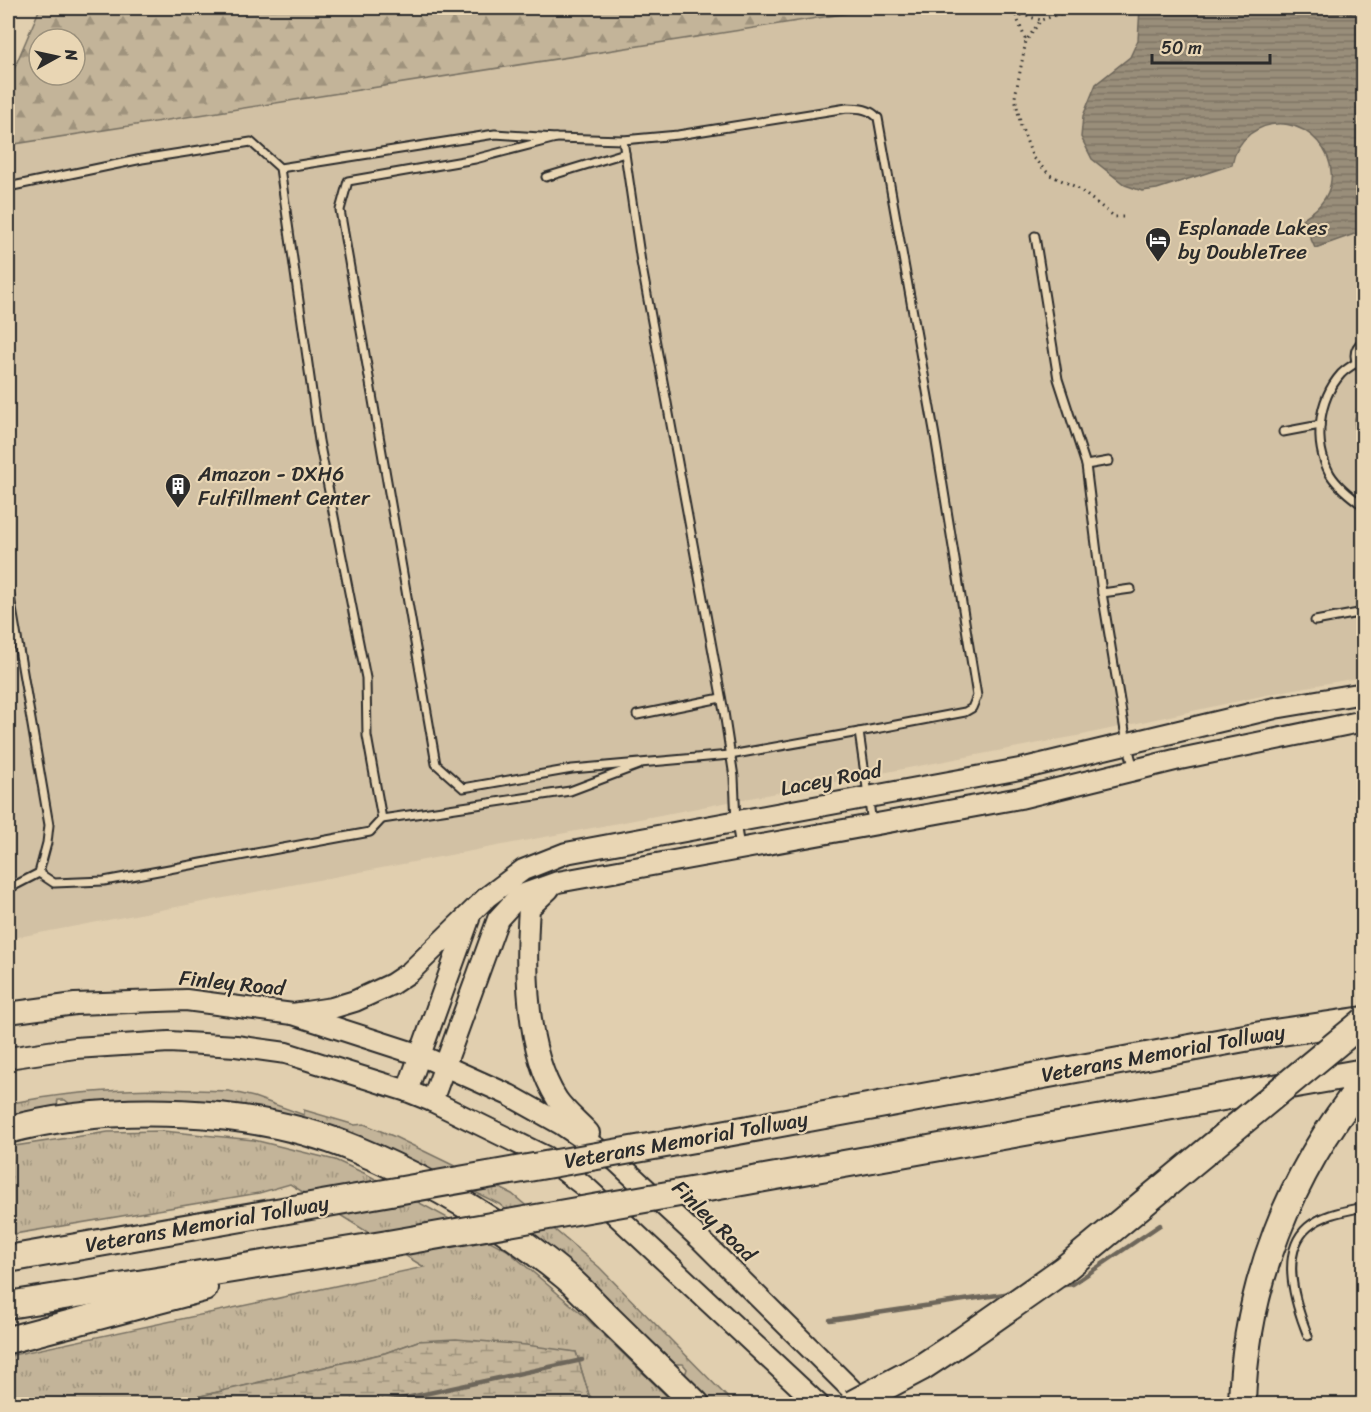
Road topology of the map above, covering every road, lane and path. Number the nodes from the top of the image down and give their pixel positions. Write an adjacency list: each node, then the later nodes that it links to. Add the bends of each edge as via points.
1 (1007, 8): 3 (path)
2 (1078, 8): 4 (path)
3 (1015, 13): 4 (path); 5 (path)
4 (1041, 20): 5 (path)
5 (1026, 41): 12 (path, via 1016,97 1033,158 1050,175 1076,187 1115,217)
6 (556, 138): 7 (lane); 9 (lane, via 495,134); 34 (lane, via 475,159 348,181 340,210 436,764 463,788 572,769)
7 (623, 140): 8 (lane); 31 (lane, via 847,108 867,110 878,118 935,436 976,696 972,708 965,712)
8 (625, 153): 10 (lane); 28 (lane)
9 (280, 168): 11 (lane, via 251,142 142,159); 37 (lane, via 319,441 366,678 367,736)
10 (546, 177)
11 (8, 187)
12 (1124, 217)
13 (1035, 236): 20 (lane, via 1058,379)
14 (1364, 340): 15 (lane, via 1355,350)
15 (1356, 363): 16 (lane); 17 (lane, via 1342,373 1327,395)
16 (1364, 370)
17 (1320, 425): 18 (lane); 21 (lane, via 1321,448 1330,473 1347,494)
18 (1283, 432)
19 (1109, 461): 20 (lane)
20 (1086, 465): 24 (lane)
21 (1364, 506)
22 (8, 585): 41 (lane, via 49,825)
23 (1131, 589): 24 (lane)
24 (1102, 593): 32 (lane)
25 (1364, 612): 26 (lane)
26 (1315, 621)
27 (1364, 693): 32 (main road, Lacey Road, via 1275,708)
28 (721, 698): 29 (lane); 33 (lane)
29 (637, 715)
30 (1364, 721): 35 (main road)
31 (859, 732): 33 (lane); 36 (lane)
32 (1128, 743): 35 (lane); 36 (main road, Lacey Road, via 1025,768)
33 (730, 755): 34 (lane); 38 (lane)
34 (647, 762): 37 (lane, via 570,791)
35 (1135, 771): 39 (main road, via 1020,798)
36 (868, 796): 38 (main road, Lacey Road); 39 (lane)
37 (382, 819): 41 (lane, via 370,831 104,881 54,883)
38 (736, 823): 40 (lane); 44 (main road, Lacey Road, via 566,853 523,870)
39 (872, 824): 40 (main road)
40 (740, 850): 42 (main road)
41 (39, 873): 43 (lane)
42 (558, 882): 52 (main road, via 519,896 498,919); 58 (main road, via 529,908 531,1021 540,1063 558,1100)
43 (8, 889)
44 (471, 914): 47 (main road, via 392,984 332,1008); 50 (main road, Lacey Road)
45 (1364, 1009): 49 (highway)
46 (8, 1013): 47 (main road, Finley Road, via 75,1004 186,1000)
47 (293, 1014): 50 (main road, Finley Road)
48 (1364, 1020): 49 (highway, Veterans Memorial Tollway); 67 (highway, bridge, via 1063,1270 921,1367)
49 (1261, 1035): 61 (highway, Veterans Memorial Tollway, bridge, via 694,1139)
50 (420, 1055): 52 (main road, Finley Road); 55 (main road, Lacey Road)
51 (8, 1058): 55 (main road, via 75,1048 169,1042 236,1046 286,1053)
52 (444, 1066): 56 (main road); 58 (main road, Finley Road, via 520,1101)
53 (1364, 1072): 60 (highway, bridge)
54 (1364, 1082): 69 (highway, via 1315,1151 1285,1208 1251,1323)
55 (407, 1091): 56 (main road)
56 (432, 1101): 66 (main road, via 546,1157 588,1189)
57 (8, 1130): 65 (highway, via 84,1117 160,1112 262,1123 354,1148 415,1176 518,1239 566,1276)
58 (616, 1161): 68 (main road, Finley Road)
59 (1364, 1207): 63 (lane, via 1329,1215 1307,1227 1296,1245 1293,1290)
60 (329, 1255): 62 (highway); 64 (highway)
61 (8, 1258)
62 (8, 1305)
63 (1308, 1336)
64 (8, 1340)
65 (696, 1404)
66 (818, 1404)
67 (852, 1404)
68 (866, 1404)
69 (1242, 1404)

